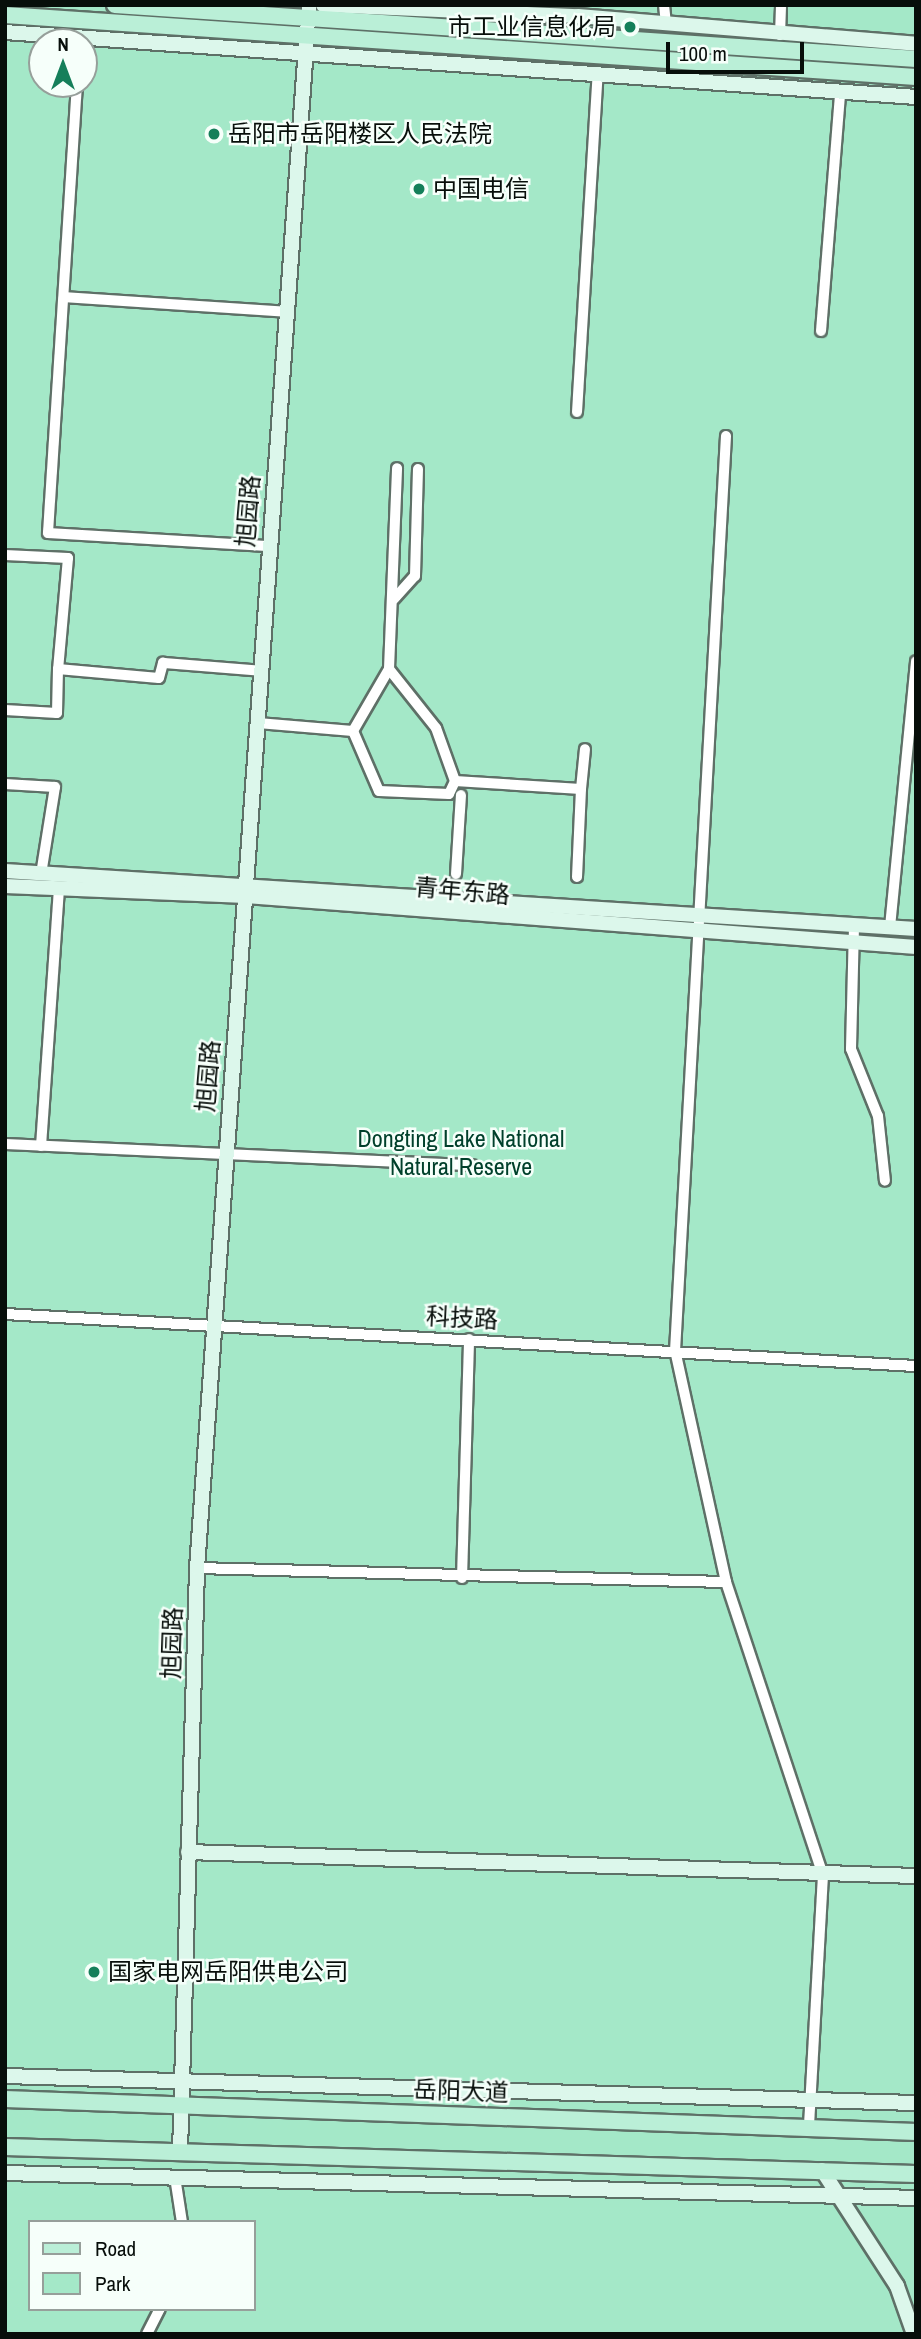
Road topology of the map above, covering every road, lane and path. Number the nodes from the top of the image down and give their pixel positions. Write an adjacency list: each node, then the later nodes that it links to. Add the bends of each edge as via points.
1 (115, 5): 10 (main road)
2 (323, 5): 7 (street)
3 (664, 5): 9 (street)
4 (781, 5): 14 (street)
5 (575, 11): 7 (street); 9 (street)
6 (5, 15): 8 (main road)
7 (474, 17): 10 (main road); 17 (main road)
8 (80, 19): 10 (main road); 11 (street)
9 (666, 24): 14 (street)
10 (308, 27): 15 (street); 18 (street); 19 (main road); 24 (street, 旭园路)
11 (80, 28)
12 (5, 32): 13 (street)
13 (28, 34)
14 (780, 35): 16 (street)
15 (98, 39)
16 (916, 44)
17 (916, 59)
18 (598, 74): 20 (street); 26 (street)
19 (916, 77)
20 (840, 93): 21 (street); 25 (street)
21 (916, 97)
22 (76, 98): 23 (street)
23 (64, 297): 24 (street); 32 (street, via 48,533)
24 (288, 312): 32 (street, 旭园路)
25 (821, 331)
26 (578, 412)
27 (726, 436): 54 (street)
28 (397, 468): 30 (street)
29 (418, 469): 31 (street)
30 (396, 487): 31 (street); 34 (street)
31 (417, 489): 34 (street, via 415,576)
32 (267, 546): 38 (street, 旭园路)
33 (5, 555): 36 (street, via 68,558)
34 (394, 598): 37 (street)
35 (916, 661): 56 (street)
36 (58, 669): 38 (street, via 159,678 163,663); 39 (street, via 57,713)
37 (389, 669): 41 (street); 43 (street, via 436,728)
38 (262, 671): 40 (street, 旭园路)
39 (5, 710)
40 (258, 723): 41 (street); 53 (street, 旭园路)
41 (354, 731): 46 (street, via 379,791)
42 (585, 749): 45 (street)
43 (458, 781): 45 (street); 46 (street)
44 (5, 784): 48 (street, via 55,787)
45 (581, 789): 50 (street)
46 (455, 795): 49 (street)
47 (5, 871): 48 (street, 青年东路)
48 (41, 873): 53 (street, 青年东路)
49 (456, 874)
50 (577, 877)
51 (5, 886): 52 (street, 青年东路)
52 (59, 889): 53 (street, 青年东路); 62 (street)
53 (248, 890): 54 (street, 青年东路); 58 (street, 青年东路); 63 (street, 旭园路)
54 (703, 916): 55 (street, 青年东路); 58 (street)
55 (854, 926): 56 (street, 青年东路); 59 (street)
56 (890, 928): 57 (street, 青年东路)
57 (916, 929)
58 (701, 933): 59 (street, 青年东路); 69 (street)
59 (853, 943): 60 (street, 青年东路); 65 (street, via 851,1049 877,1116)
60 (916, 947)
61 (5, 1144): 62 (street)
62 (41, 1146): 63 (street)
63 (224, 1155): 64 (street); 67 (street, 旭园路)
64 (473, 1166)
65 (885, 1181)
66 (5, 1314): 67 (street, 科技路)
67 (212, 1325): 68 (street, 科技路); 71 (street, 旭园路)
68 (469, 1339): 69 (street, 科技路); 72 (street)
69 (675, 1350): 70 (street, 科技路); 73 (street)
70 (916, 1366)
71 (197, 1569): 72 (street); 74 (street, 旭园路)
72 (462, 1578): 73 (street)
73 (726, 1582): 75 (street)
74 (188, 1852): 75 (street); 78 (street, 旭园路)
75 (823, 1875): 76 (street); 80 (street)
76 (916, 1876)
77 (5, 2076): 78 (street)
78 (178, 2083): 80 (street); 82 (street, 旭园路)
79 (5, 2099): 82 (main road, 岳阳大道)
80 (811, 2099): 81 (street); 83 (street)
81 (916, 2103)
82 (177, 2105): 83 (main road, 岳阳大道); 86 (street, 旭园路)
83 (809, 2123): 84 (main road, 岳阳大道)
84 (916, 2132)
85 (5, 2147): 86 (main road)
86 (180, 2152): 87 (main road)
87 (822, 2171): 89 (main road); 91 (street)
88 (5, 2173): 90 (street)
89 (916, 2174)
90 (175, 2177): 91 (street); 93 (street)
91 (838, 2196): 92 (street); 96 (street, via 897,2286)
92 (916, 2198)
93 (182, 2220)
94 (159, 2311): 95 (street)
95 (147, 2334)
96 (914, 2334)

